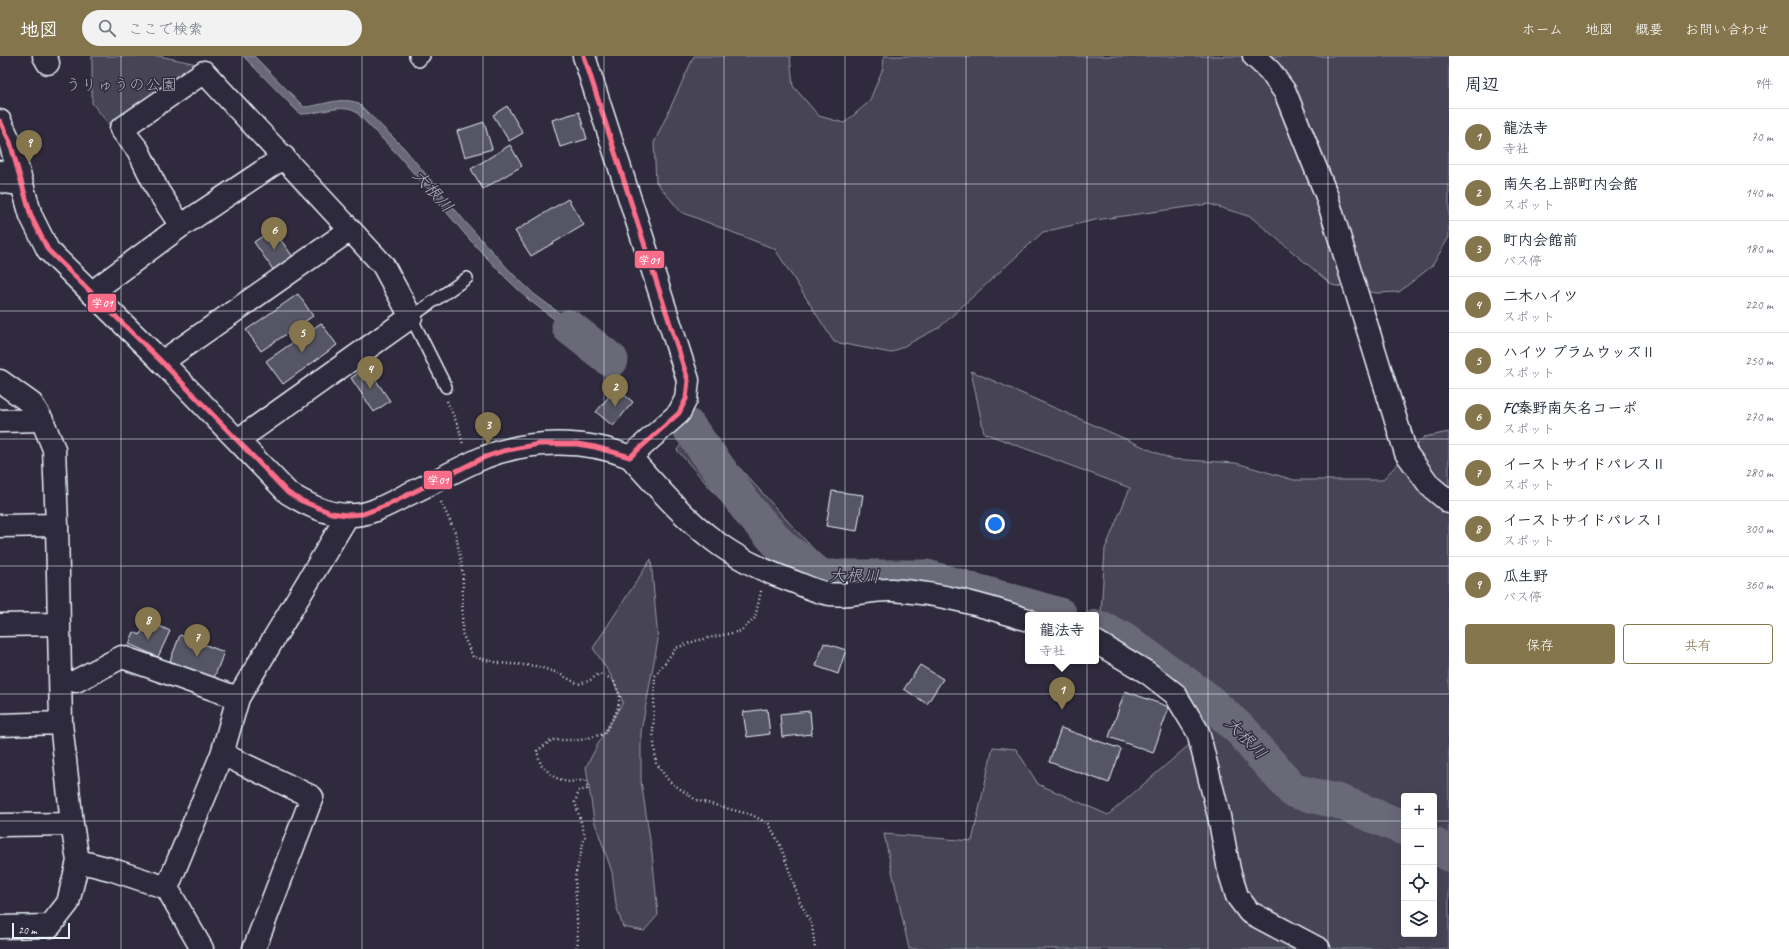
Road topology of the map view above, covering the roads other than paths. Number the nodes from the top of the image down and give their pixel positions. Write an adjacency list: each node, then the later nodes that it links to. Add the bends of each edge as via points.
1 (415, 56): 2 (lane, via 419,60)
2 (424, 56)
3 (584, 56): 20 (street, via 688,380 686,399 679,413)
4 (1254, 56): 21 (street, via 1286,92 1326,194 1406,453 1430,486)
5 (0, 121): 8 (street, via 10,142)
6 (284, 157): 9 (street); 9 (street, via 204,72 121,129 138,150 158,191); 10 (street)
7 (0, 172): 8 (street, via 5,182)
8 (21, 184): 12 (street, via 31,216 48,250)
9 (181, 226): 12 (street)
10 (350, 230): 13 (street, via 384,265); 14 (street)
11 (467, 278): 13 (lane)
12 (91, 293): 14 (street)
13 (411, 317): 16 (lane); 19 (street)
14 (162, 362): 19 (street)
15 (0, 381): 17 (street, via 32,404)
16 (445, 390)
17 (42, 420): 18 (street); 23 (street, via 54,449)
18 (0, 421)
19 (238, 440): 22 (street, via 288,493 323,511)
20 (630, 457): 22 (street, via 583,444 520,447 486,457 374,511); 25 (street, via 669,500 707,535 765,571 829,594 891,590 938,595 982,604)
21 (1449, 502)
22 (348, 515): 30 (street)
23 (57, 525): 24 (street); 26 (street)
24 (0, 526)
25 (1025, 619)
26 (59, 624): 27 (street); 31 (street)
27 (0, 625)
28 (1099, 644): 41 (street, via 1148,672 1175,694 1198,732 1219,816 1228,870 1237,896 1249,912)
29 (76, 681): 30 (street, via 122,657)
30 (238, 698): 33 (street)
31 (61, 723): 32 (street); 34 (street)
32 (0, 725)
33 (222, 754): 37 (street); 40 (street, via 312,797)
34 (72, 824): 35 (street); 36 (street)
35 (0, 825)
36 (78, 860): 37 (street); 38 (street, via 68,903 50,926)
37 (167, 888): 39 (street)
38 (0, 927)
39 (202, 949)
40 (254, 949)
41 (1319, 949)

